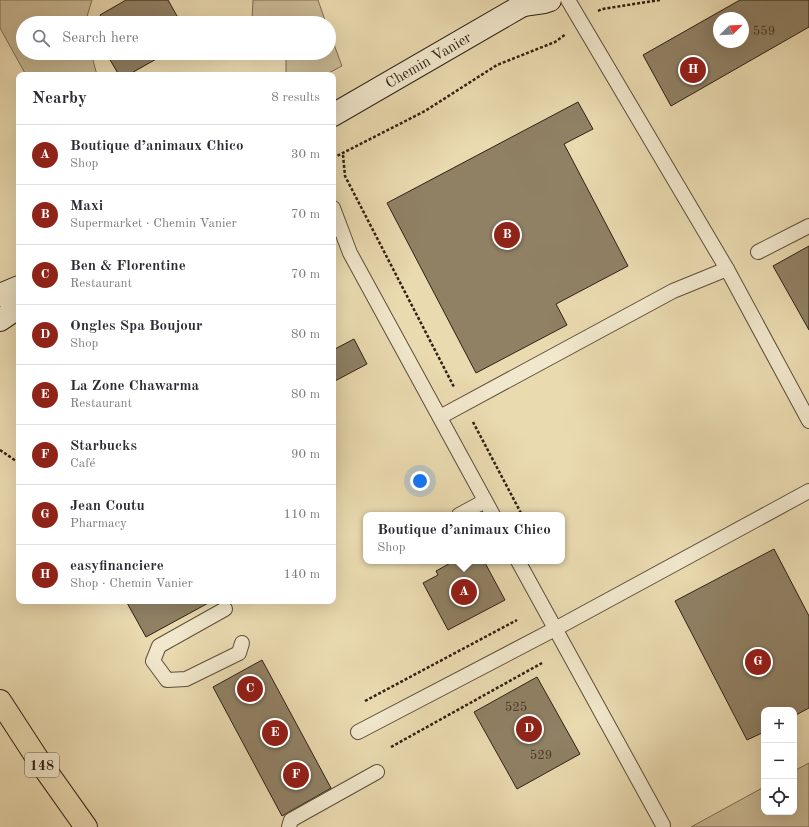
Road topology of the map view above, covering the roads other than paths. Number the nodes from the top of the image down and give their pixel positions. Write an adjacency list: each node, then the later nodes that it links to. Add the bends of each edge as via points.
1 (550, 0): 3 (main road, Chemin Vanier)
2 (568, 0): 10 (lane)
3 (525, 2): 4 (main road, Chemin Vanier)
4 (336, 113)
5 (336, 216): 9 (lane)
6 (809, 226): 8 (lane)
7 (336, 236): 9 (lane)
8 (758, 252)
9 (350, 253): 15 (lane)
10 (727, 269): 15 (lane, via 673,291); 16 (lane)
11 (16, 288): 12 (main road)
12 (0, 295)
13 (16, 308): 14 (main road)
14 (0, 320)
15 (440, 417): 18 (lane)
16 (809, 421)
17 (809, 491): 23 (lane)
18 (485, 501): 19 (lane); 20 (lane)
19 (465, 512)
20 (491, 512)
21 (520, 564): 23 (lane)
22 (225, 608): 24 (lane, via 159,646 153,661 167,680 186,679 239,653)
23 (555, 629): 26 (lane); 28 (lane)
24 (242, 643)
25 (0, 701): 29 (highway, 148)
26 (358, 732)
27 (377, 772): 30 (lane, via 291,820)
28 (663, 825)
29 (86, 827)
30 (289, 827)

